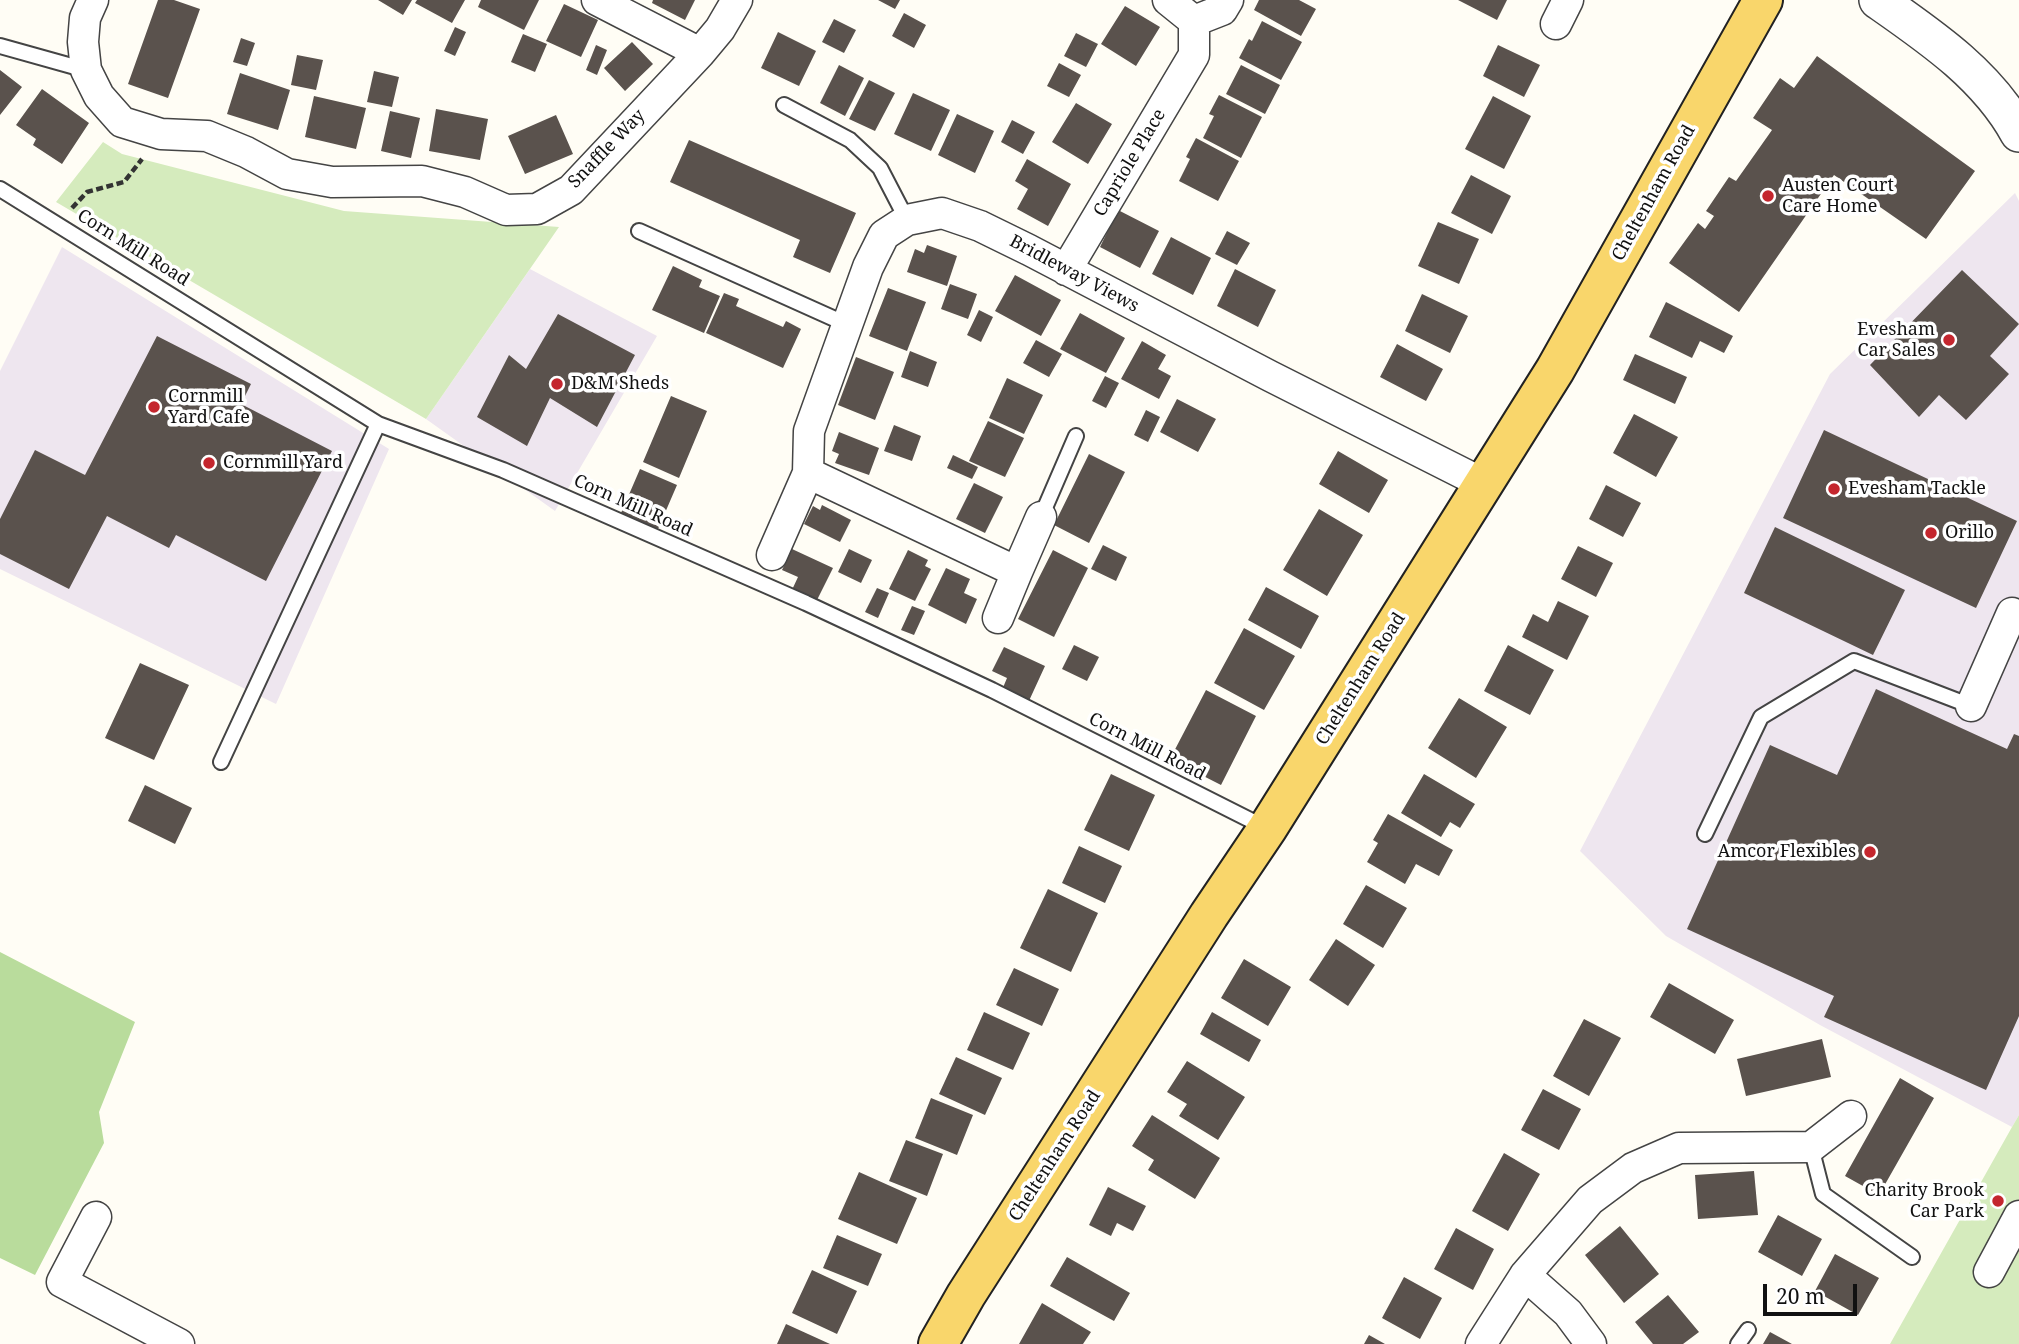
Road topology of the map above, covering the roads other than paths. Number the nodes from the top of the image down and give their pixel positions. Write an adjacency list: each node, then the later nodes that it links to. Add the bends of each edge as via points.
1 (93, 0): 11 (street, Snaffle Way, via 85,18)
2 (597, 0): 10 (street)
3 (737, 0): 10 (street, Snaffle Way)
4 (1168, 0): 8 (street)
5 (1227, 0): 8 (street, via 1222,10)
6 (1763, 0): 22 (main road, Cheltenham Road, via 1555,370)
7 (1878, 0): 13 (street, via 1944,46 2000,102)
8 (1194, 21): 17 (street, Capriole Place, via 1194,55)
9 (0, 46): 11 (lane)
10 (700, 53): 11 (street, Snaffle Way, via 571,190 537,209 506,210 422,181 332,182 287,174 207,136 161,135 122,122 99,96)
11 (86, 70)
12 (783, 105): 15 (lane, via 850,140 880,168)
13 (2019, 133)
14 (0, 189): 19 (lane, Corn Mill Road)
15 (907, 220): 17 (street, Bridleway Views, via 942,213 980,226); 18 (street, Bridleway Views, via 884,235)
16 (639, 231): 18 (lane)
17 (1066, 270): 22 (street, Bridleway Views)
18 (846, 324): 21 (street, Bridleway Views, via 809,432)
19 (378, 424): 29 (lane); 30 (lane, Corn Mill Road, via 503,470 806,603 992,690)
20 (1076, 436): 23 (lane)
21 (808, 473): 24 (street, Bridleway Views); 25 (street)
22 (1484, 484): 30 (main road, Cheltenham Road)
23 (1041, 517): 25 (street)
24 (772, 555)
25 (1017, 572): 27 (street)
26 (2019, 616): 28 (street, via 2012,613)
27 (998, 618)
28 (1971, 706): 31 (lane, via 1854,661 1761,717)
29 (221, 762)
30 (1267, 829): 41 (main road, Cheltenham Road)
31 (1705, 834)
32 (1851, 1116): 33 (street)
33 (1811, 1147): 36 (lane, via 1823,1194); 38 (street, via 1679,1148 1633,1167 1590,1200)
34 (2019, 1216): 37 (street)
35 (96, 1217): 40 (street, via 62,1282)
36 (1912, 1256)
37 (1989, 1272)
38 (1525, 1275): 42 (street); 43 (street, via 1568,1313)
39 (1748, 1330): 44 (lane)
40 (179, 1344)
41 (938, 1344)
42 (1481, 1344)
43 (1591, 1344)
44 (1738, 1344)

